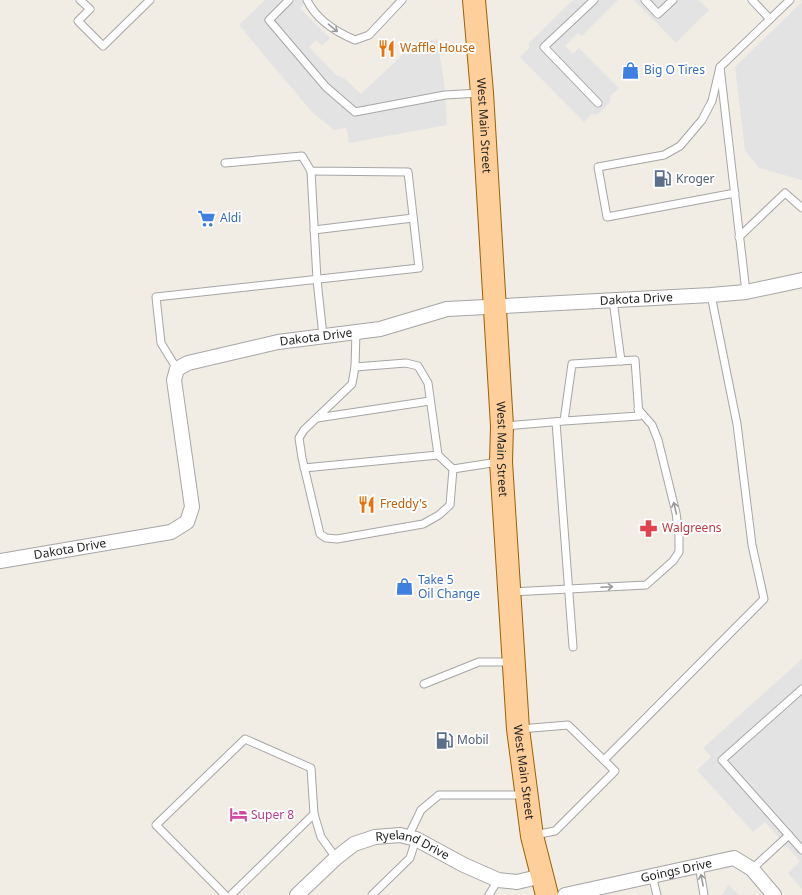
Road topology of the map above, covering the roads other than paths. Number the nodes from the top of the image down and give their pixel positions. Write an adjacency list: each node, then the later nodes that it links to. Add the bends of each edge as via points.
1 (80, 0): 2 (lane, via 90,10 78,21 103,46)
2 (150, 0)
3 (290, 0): 14 (lane, via 269,20 326,87 356,112 445,95)
4 (307, 0): 5 (lane, one-way to 5, via 311,9 337,32 355,40 369,35)
5 (402, 0)
6 (474, 0): 14 (main road, West Main Street)
7 (594, 0): 15 (lane, via 544,47)
8 (645, 0): 9 (lane, via 658,14)
9 (673, 0)
10 (752, 0): 12 (lane)
11 (790, 0): 12 (lane)
12 (770, 19): 13 (lane)
13 (720, 67): 18 (lane); 18 (lane, via 712,101 702,120 680,146 664,155 598,167 607,216)
14 (482, 93): 28 (main road, West Main Street)
15 (598, 103)
16 (225, 163): 17 (lane, via 302,156)
17 (311, 171): 20 (lane, via 408,172); 21 (lane)
18 (735, 193): 22 (lane)
19 (802, 208): 22 (lane, via 785,193)
20 (413, 218): 21 (lane); 23 (lane, via 419,268)
21 (314, 230): 23 (lane)
22 (739, 237): 25 (lane)
23 (317, 280): 30 (lane); 33 (lane, via 156,297 161,343)
24 (802, 280): 25 (street, Dakota Drive)
25 (746, 292): 26 (street, Dakota Drive)
26 (711, 295): 27 (street, Dakota Drive); 52 (lane, via 737,424 752,545 764,599)
27 (613, 300): 28 (street, Dakota Drive); 31 (lane)
28 (495, 305): 29 (street, Dakota Drive, via 447,309 380,329); 39 (main road, West Main Street)
29 (356, 332): 30 (street, Dakota Drive); 32 (lane)
30 (323, 336): 33 (street, Dakota Drive, via 278,342 188,363)
31 (621, 361): 35 (lane, via 635,360); 38 (lane, via 572,364)
32 (355, 367): 34 (lane, via 406,363 418,366 428,383); 36 (lane, via 352,384)
33 (177, 369): 44 (street, Dakota Drive, via 174,380 192,507 187,522 171,532)
34 (430, 401): 36 (lane); 40 (lane)
35 (638, 409): 38 (lane, via 639,416); 45 (lane, one-way to 35, via 646,585 673,561 679,552 680,535 676,513 658,440 652,425)
36 (317, 418): 42 (lane, via 299,438)
37 (556, 422): 38 (lane); 39 (lane); 45 (lane)
38 (564, 422)
39 (502, 426): 41 (main road, West Main Street)
40 (438, 455): 42 (lane); 43 (lane)
41 (500, 462): 43 (lane); 46 (main road, West Main Street)
42 (304, 468): 43 (lane, via 320,534 326,538 337,539 423,524 439,515 450,505)
43 (453, 469)
44 (0, 561)
45 (568, 589): 46 (lane); 47 (lane)
46 (509, 592): 48 (main road, West Main Street)
47 (573, 647)
48 (514, 662): 49 (lane, via 479,662); 51 (main road, West Main Street)
49 (424, 684)
50 (802, 689): 55 (lane, via 722,760)
51 (518, 730): 52 (lane, via 568,725); 53 (main road, West Main Street)
52 (604, 760): 56 (lane, via 615,771 556,831)
53 (527, 795): 56 (main road, West Main Street); 57 (lane, via 439,795 421,810)
54 (314, 814): 59 (lane, via 321,837); 65 (lane); 65 (lane, via 311,768 245,739 156,825)
55 (789, 835): 58 (lane); 61 (lane)
56 (532, 836): 64 (main road, West Main Street)
57 (412, 838): 59 (street, Ryeland Drive, via 400,835 375,837 354,844); 63 (street, Ryeland Drive, via 464,866); 67 (lane, via 410,858)
58 (802, 850)
59 (336, 858): 66 (street, Ryeland Drive)
60 (699, 865): 61 (street, Goings Drive, via 734,858); 62 (street, Goings Drive); 71 (lane, one-way to 60)
61 (752, 869): 72 (street, Goings Drive)
62 (652, 875): 69 (street, Goings Drive); 70 (lane)
63 (498, 880): 64 (street, Ryeland Drive); 68 (lane)
64 (544, 885)
65 (230, 895)
66 (297, 895)
67 (372, 895)
68 (489, 895)
69 (564, 895)
70 (657, 895)
71 (704, 895)
72 (774, 895)

